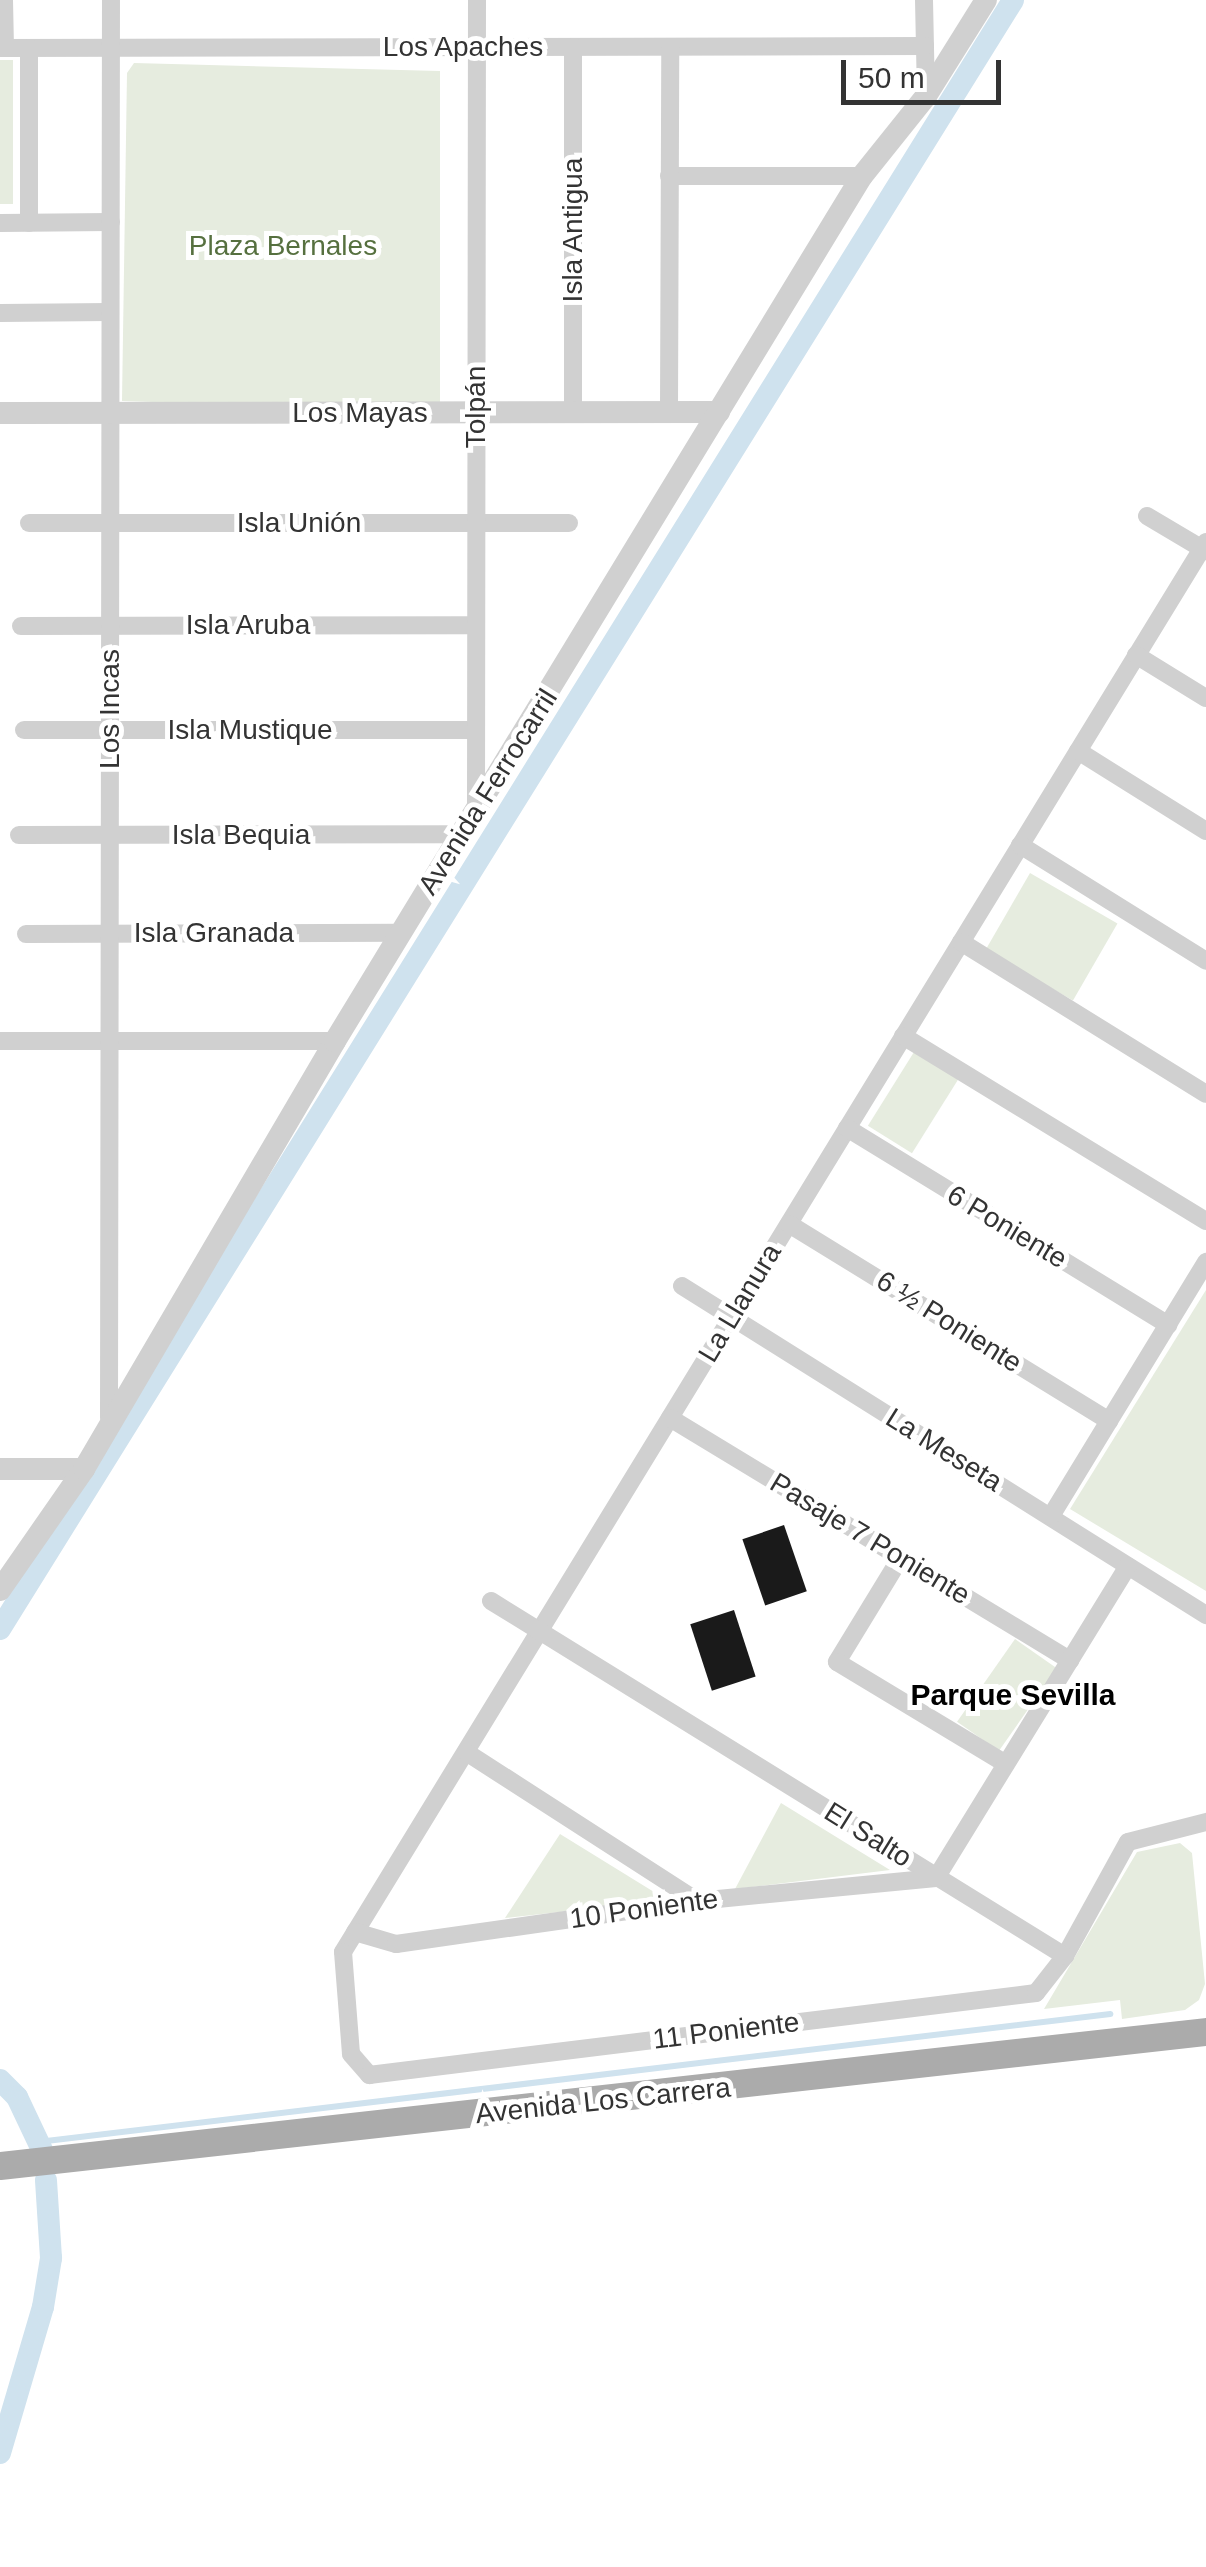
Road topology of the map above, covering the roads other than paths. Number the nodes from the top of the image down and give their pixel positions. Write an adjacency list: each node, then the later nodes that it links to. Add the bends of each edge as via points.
1 (4, 0): 10 (street)
2 (111, 0): 12 (street, Los Incas)
3 (477, 0): 7 (street, Tolpán)
4 (924, 0): 6 (street)
5 (986, 0): 13 (street, Avenida Ferrocarril)
6 (925, 46): 9 (street, Los Apaches); 13 (street)
7 (477, 47): 8 (street, Los Apaches); 12 (street, Los Apaches); 25 (street, Tolpán)
8 (573, 47): 9 (street, Los Apaches); 21 (street, Isla Antigua)
9 (670, 47): 14 (street)
10 (2, 48): 11 (street, Los Apaches)
11 (29, 48): 12 (street, Los Apaches); 18 (street)
12 (111, 48): 16 (street, Los Incas)
13 (926, 96): 15 (street, Avenida Ferrocarril)
14 (670, 176): 15 (street); 22 (street)
15 (862, 176): 23 (street, Avenida Ferrocarril)
16 (111, 222): 18 (street); 20 (street, Los Incas)
17 (0, 223): 18 (street)
18 (28, 223)
19 (0, 312): 20 (street)
20 (110, 312): 24 (street, Los Incas)
21 (573, 412): 22 (street, Los Mayas); 25 (street, Los Mayas)
22 (669, 412): 23 (street, Los Mayas)
23 (719, 412): 42 (street, Avenida Ferrocarril)
24 (110, 413): 25 (street, Los Mayas); 26 (street, Los Mayas); 29 (street, Los Incas)
25 (476, 413): 30 (street, Tolpán)
26 (0, 414)
27 (1147, 516): 32 (street)
28 (569, 522): 30 (street, Isla Unión)
29 (110, 523): 30 (street, Isla Unión); 31 (street, Isla Unión); 35 (street, Los Incas)
30 (476, 523): 33 (street, Tolpán)
31 (29, 524)
32 (1205, 547): 36 (street, La Llanura)
33 (476, 625): 35 (street, Isla Aruba); 40 (street, Tolpán)
34 (20, 626): 35 (street, Isla Aruba)
35 (110, 626): 39 (street, Los Incas)
36 (1136, 655): 37 (street); 41 (street, La Llanura)
37 (1206, 698)
38 (24, 730): 39 (street, Isla Mustique)
39 (110, 730): 40 (street, Isla Mustique); 46 (street, Los Incas)
40 (476, 730): 42 (street, Tolpán)
41 (1078, 751): 43 (street); 47 (street, La Llanura)
42 (476, 814): 44 (street, Avenida Ferrocarril)
43 (1206, 830)
44 (462, 834): 46 (street, Isla Bequia); 48 (street, Avenida Ferrocarril)
45 (19, 835): 46 (street, Isla Bequia)
46 (110, 835): 50 (street, Los Incas)
47 (1020, 846): 51 (street, La Llanura); 52 (street)
48 (402, 933): 50 (street, Isla Granada); 54 (street, Avenida Ferrocarril)
49 (26, 934): 50 (street, Isla Granada)
50 (110, 934): 56 (street, Los Incas)
51 (961, 942): 53 (street, La Llanura); 57 (street)
52 (1206, 961)
53 (903, 1036): 58 (street, La Llanura); 59 (street)
54 (335, 1040): 56 (street); 65 (street, Avenida Ferrocarril)
55 (0, 1041): 56 (street)
56 (110, 1041): 65 (street, Los Incas)
57 (1206, 1094)
58 (847, 1128): 60 (street, La Llanura); 64 (street, 6 Poniente)
59 (1206, 1221)
60 (788, 1224): 63 (street, La Llanura); 67 (street, 6 ½ Poniente)
61 (1206, 1262): 64 (street)
62 (682, 1286): 63 (street, La Meseta)
63 (731, 1317): 66 (street, La Llanura); 70 (street, La Meseta)
64 (1168, 1325): 67 (street)
65 (109, 1418): 69 (street, Avenida Ferrocarril)
66 (670, 1418): 71 (street, Pasaje 7 Poniente); 76 (street, La Llanura)
67 (1110, 1421): 70 (street)
68 (0, 1469): 69 (street)
69 (84, 1469): 73 (street, Avenida Ferrocarril)
70 (1051, 1516): 72 (street, La Meseta)
71 (901, 1557): 77 (street, Pasaje 7 Poniente); 79 (street, via 838,1662)
72 (1128, 1566): 75 (street, La Meseta); 77 (street)
73 (4, 1578)
74 (491, 1601): 76 (street, El Salto)
75 (1206, 1614)
76 (540, 1631): 78 (street, La Llanura); 81 (street, El Salto)
77 (1070, 1660): 79 (street)
78 (466, 1752): 82 (street); 83 (street, La Llanura)
79 (1006, 1764): 81 (street)
80 (1206, 1822): 84 (street, via 1128,1842)
81 (936, 1878): 82 (street, 10 Poniente); 84 (street, El Salto)
82 (697, 1901): 83 (street, 10 Poniente, via 396,1944)
83 (356, 1932): 86 (street, La Llanura, via 343,1952 351,2054)
84 (1065, 1956): 86 (street, 11 Poniente, via 1036,1994)
85 (1200, 2027): 87 (main road, Avenida Los Carrera)
86 (369, 2075)
87 (0, 2166)

